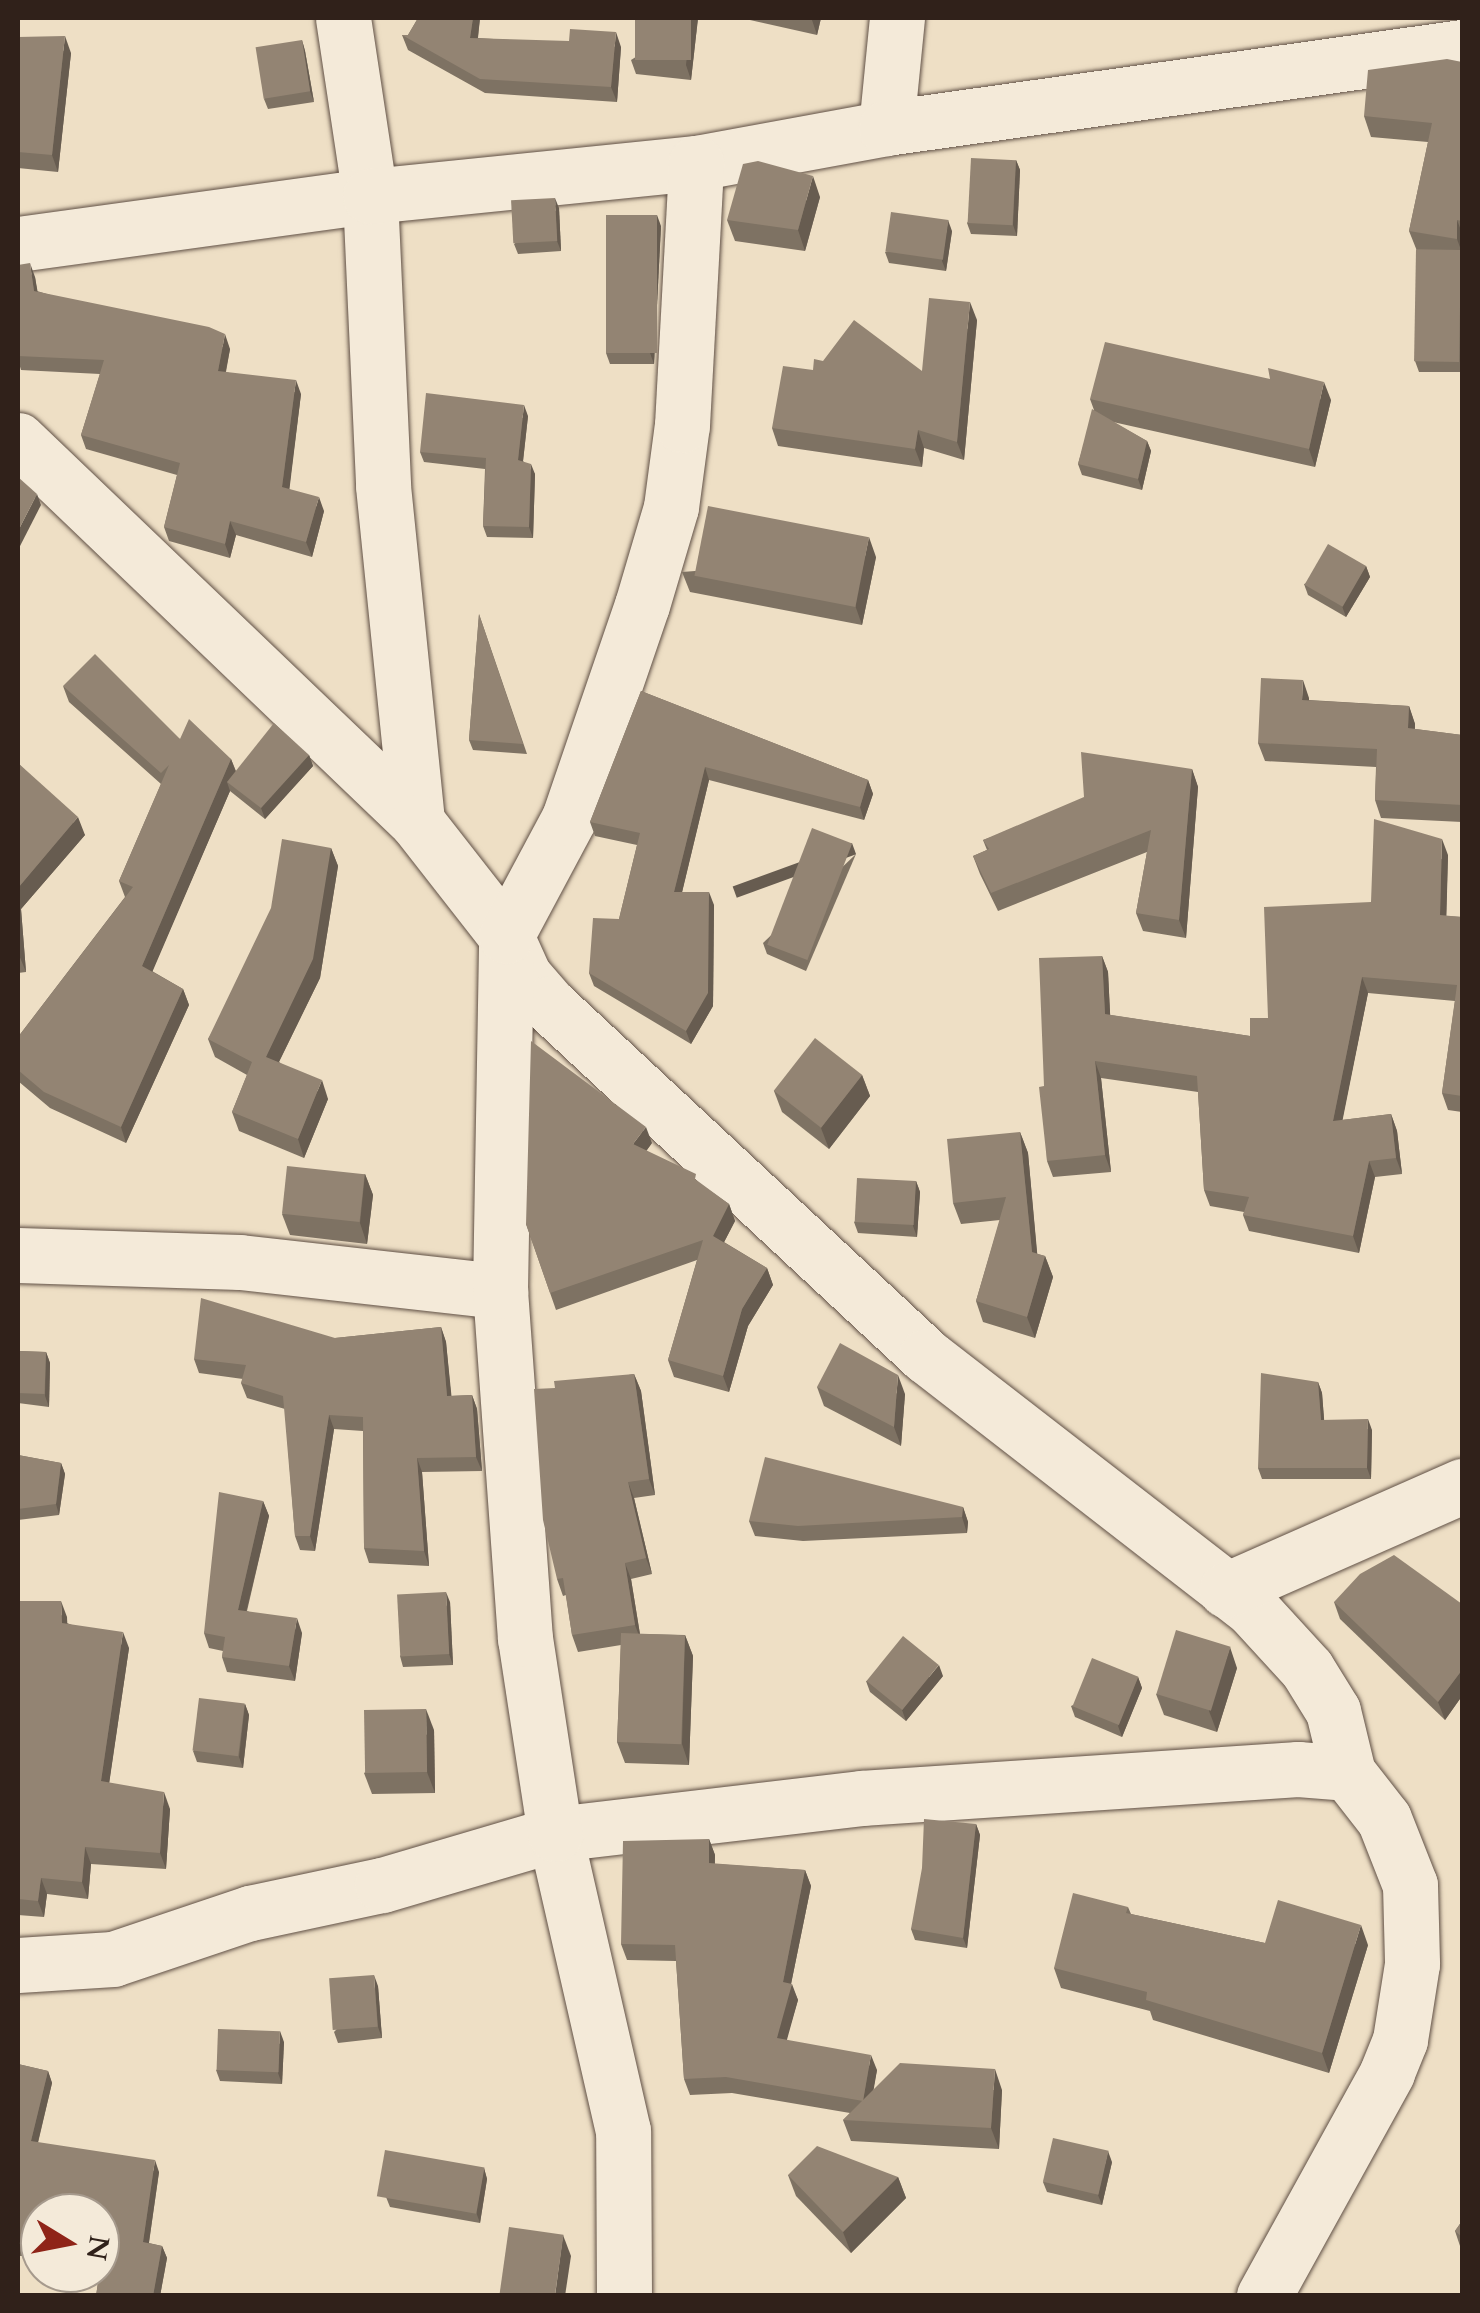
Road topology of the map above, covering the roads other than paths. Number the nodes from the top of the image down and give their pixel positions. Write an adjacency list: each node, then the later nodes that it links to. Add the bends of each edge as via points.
1 (343, 18): 6 (street)
2 (897, 18): 4 (street)
3 (1462, 47): 4 (street)
4 (886, 128): 5 (street)
5 (696, 163): 6 (street); 10 (street, via 682,425 670,507 570,818)
6 (370, 196): 7 (street); 9 (street, via 383,486)
7 (18, 244)
8 (18, 440): 9 (street)
9 (417, 822): 10 (street)
10 (506, 936): 12 (street); 14 (street, via 524,976 548,1004 926,1356)
11 (18, 1255): 12 (street, via 240,1262)
12 (500, 1291): 16 (street, via 526,1639)
13 (1462, 1486): 14 (street)
14 (1226, 1590): 15 (street, via 1307,1670 1333,1711)
15 (1348, 1773): 16 (street, via 1298,1769 861,1798); 19 (street, via 1384,1819 1410,1885 1412,1964 1400,2040)
16 (554, 1834): 17 (street, via 382,1885 250,1913 113,1959); 18 (street, via 623,2131)
17 (18, 1965)
18 (624, 2296)
19 (1264, 2296)

